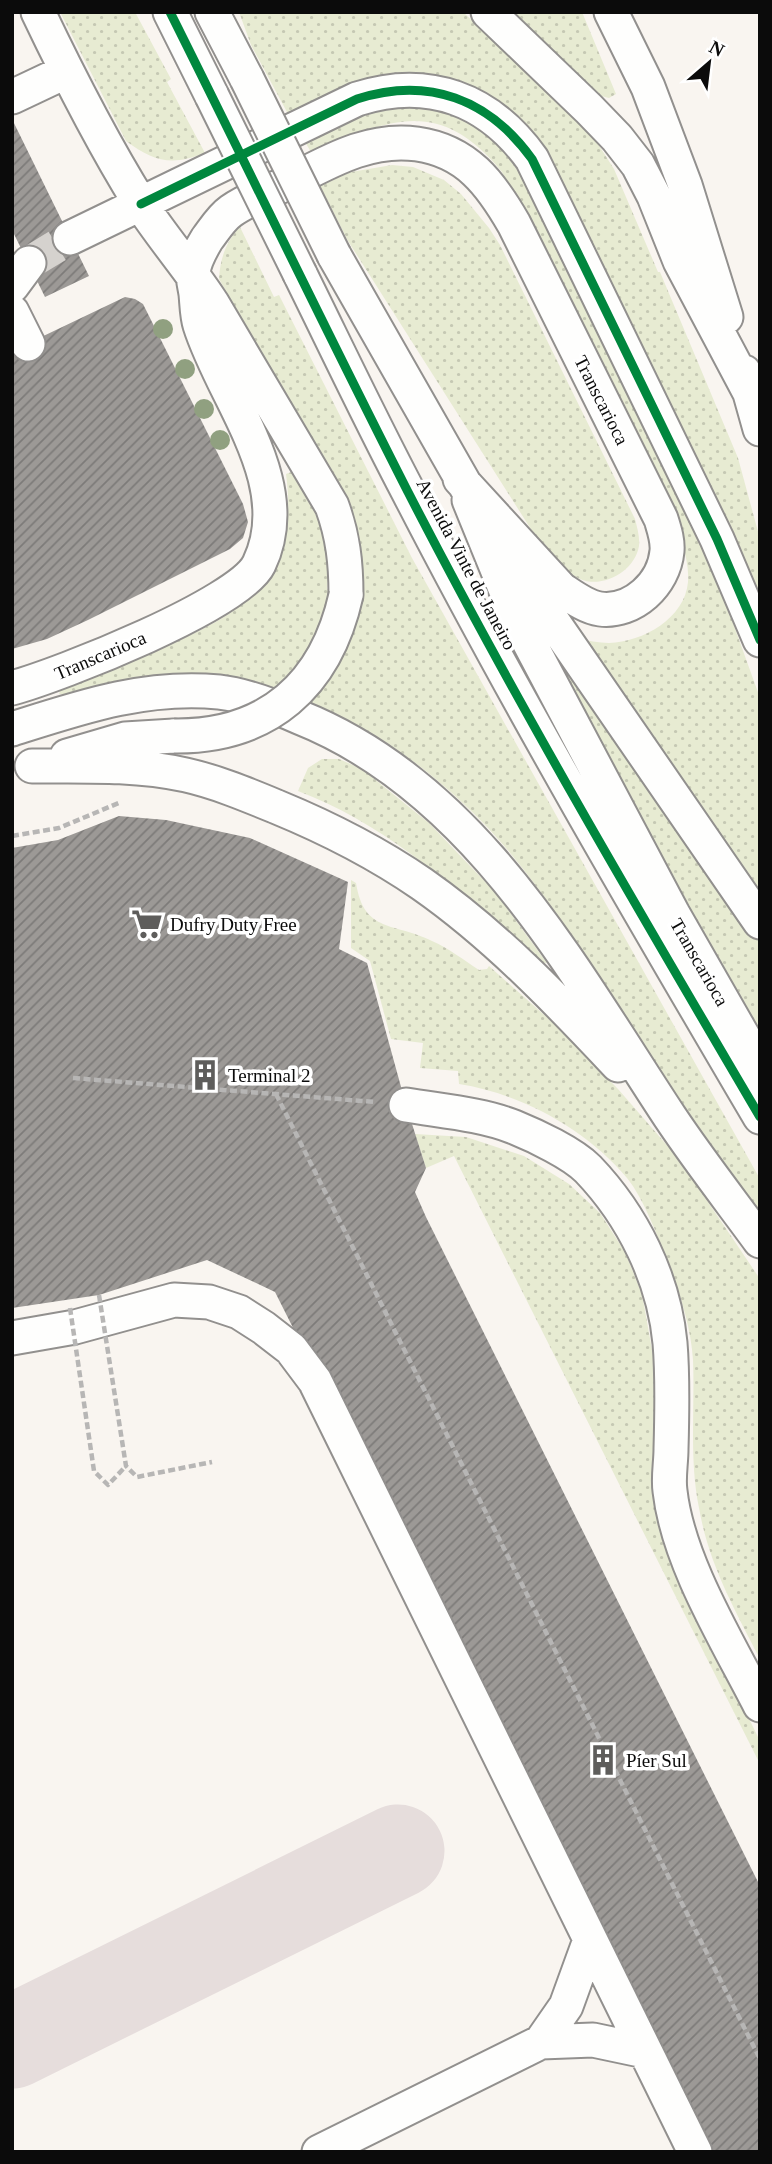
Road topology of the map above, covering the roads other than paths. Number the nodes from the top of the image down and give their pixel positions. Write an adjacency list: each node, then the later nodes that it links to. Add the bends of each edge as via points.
1 (38, 12): 8 (street)
2 (170, 12): 25 (street, Avenida Vinte de Janeiro, bridge, via 408,493 632,899)
3 (212, 12): 7 (street, Transcarioca)
4 (219, 12): 7 (street, Transcarioca)
5 (488, 12): 15 (street, via 589,109 638,164 680,261)
6 (611, 12): 15 (street, via 648,87 685,184)
7 (230, 49): 17 (street, Transcarioca, bridge, via 334,255)
8 (67, 71): 9 (street); 10 (street)
9 (12, 97)
10 (141, 204): 11 (street); 12 (street); 18 (street, via 377,93 442,94 482,110 510,132 532,159 718,539)
11 (70, 238)
12 (193, 273): 17 (street, Transcarioca, via 201,249 229,212 342,155 371,145 416,144 437,148 480,173 514,224 661,519 667,552 662,568 645,594 618,608 578,601 561,589); 19 (street, Transcarioca, via 199,324 266,477 271,512 259,565 247,581 225,596 159,630); 21 (street, bridge, via 332,506 344,551 346,595 341,618 323,660 301,689 267,714 202,737 125,739)
13 (12, 312): 14 (street)
14 (28, 344)
15 (750, 393): 16 (street)
16 (760, 429)
17 (460, 478): 22 (street, Transcarioca); 23 (street, Transcarioca, via 520,625 673,914)
18 (760, 639)
19 (12, 688)
20 (15, 726): 26 (street, via 122,696 201,691 265,703 341,736 433,801 482,848 570,966)
21 (21, 769): 26 (street, via 124,767 186,775 289,811 381,857 478,928)
22 (760, 922)
23 (760, 1066)
24 (406, 1105): 29 (street, via 513,1127 552,1146 586,1168 635,1232 666,1311 672,1395 670,1491 682,1539 704,1595)
25 (760, 1117)
26 (675, 1125): 27 (street)
27 (760, 1241)
28 (12, 1338): 30 (street, via 75,1327 174,1300 209,1302 239,1312 291,1349 315,1381)
29 (760, 1705)
30 (590, 1940): 31 (street, via 566,2006); 32 (street)
31 (541, 2042): 32 (street, via 593,2040); 33 (street)
32 (645, 2051): 34 (street)
33 (318, 2152)
34 (695, 2152)

